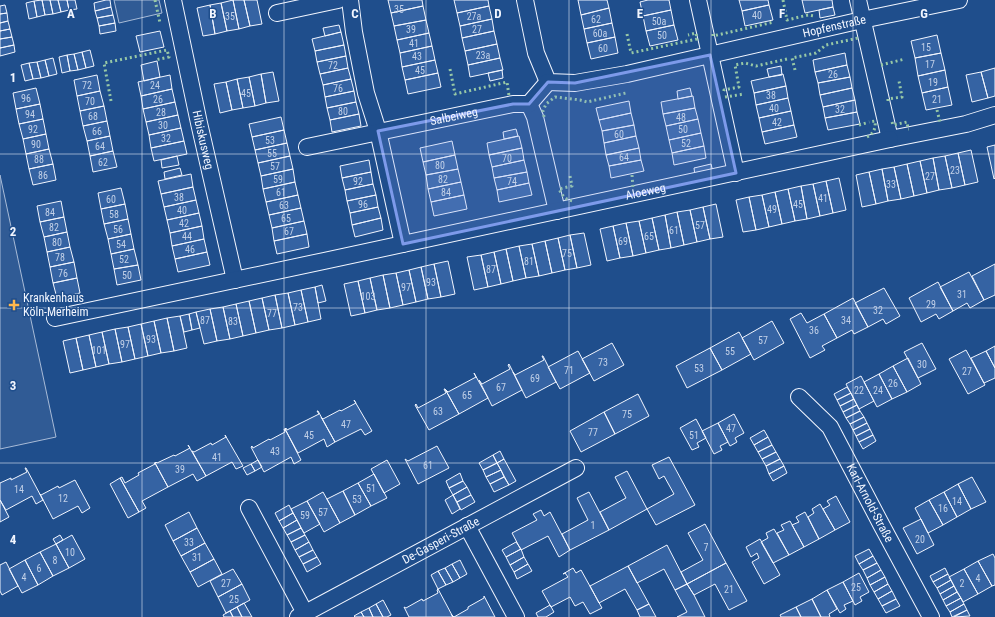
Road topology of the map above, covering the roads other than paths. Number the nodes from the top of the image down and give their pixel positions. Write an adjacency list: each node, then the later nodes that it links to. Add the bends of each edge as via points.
1 (173, 0): 20 (street, Hibiskusweg)
2 (338, 0): 8 (street)
3 (350, 0): 14 (street, via 366,93)
4 (525, 0): 11 (street, via 536,53)
5 (698, 0): 10 (street)
6 (858, 0): 9 (street)
7 (959, 0): 9 (street, Hopfenstraße)
8 (277, 13)
9 (862, 20): 10 (street, Hopfenstraße); 15 (street)
10 (710, 55): 11 (street, Hopfenstraße, via 574,83); 17 (street)
11 (548, 82): 12 (street)
12 (529, 104): 14 (street, Salbeiweg, via 513,104); 18 (street, via 535,117)
13 (995, 115): 15 (street, Aloeweg, via 966,124)
14 (378, 131): 16 (street, Salbeiweg); 19 (street)
15 (890, 139): 17 (street, Aloeweg)
16 (307, 147)
17 (736, 173): 18 (street, Aloeweg)
18 (557, 211): 19 (street, Aloeweg)
19 (403, 244): 20 (street, Aloeweg)
20 (235, 280): 21 (street)
21 (55, 318)
22 (799, 397): 28 (street, Karl-Arnold-Straße, via 830,427)
23 (576, 468): 25 (street, De-Gasperi-Straße)
24 (249, 508): 26 (street, De-Gasperi-Straße)
25 (467, 526): 26 (street, De-Gasperi-Straße); 27 (street)
26 (302, 615)
27 (516, 617)
28 (932, 617)

